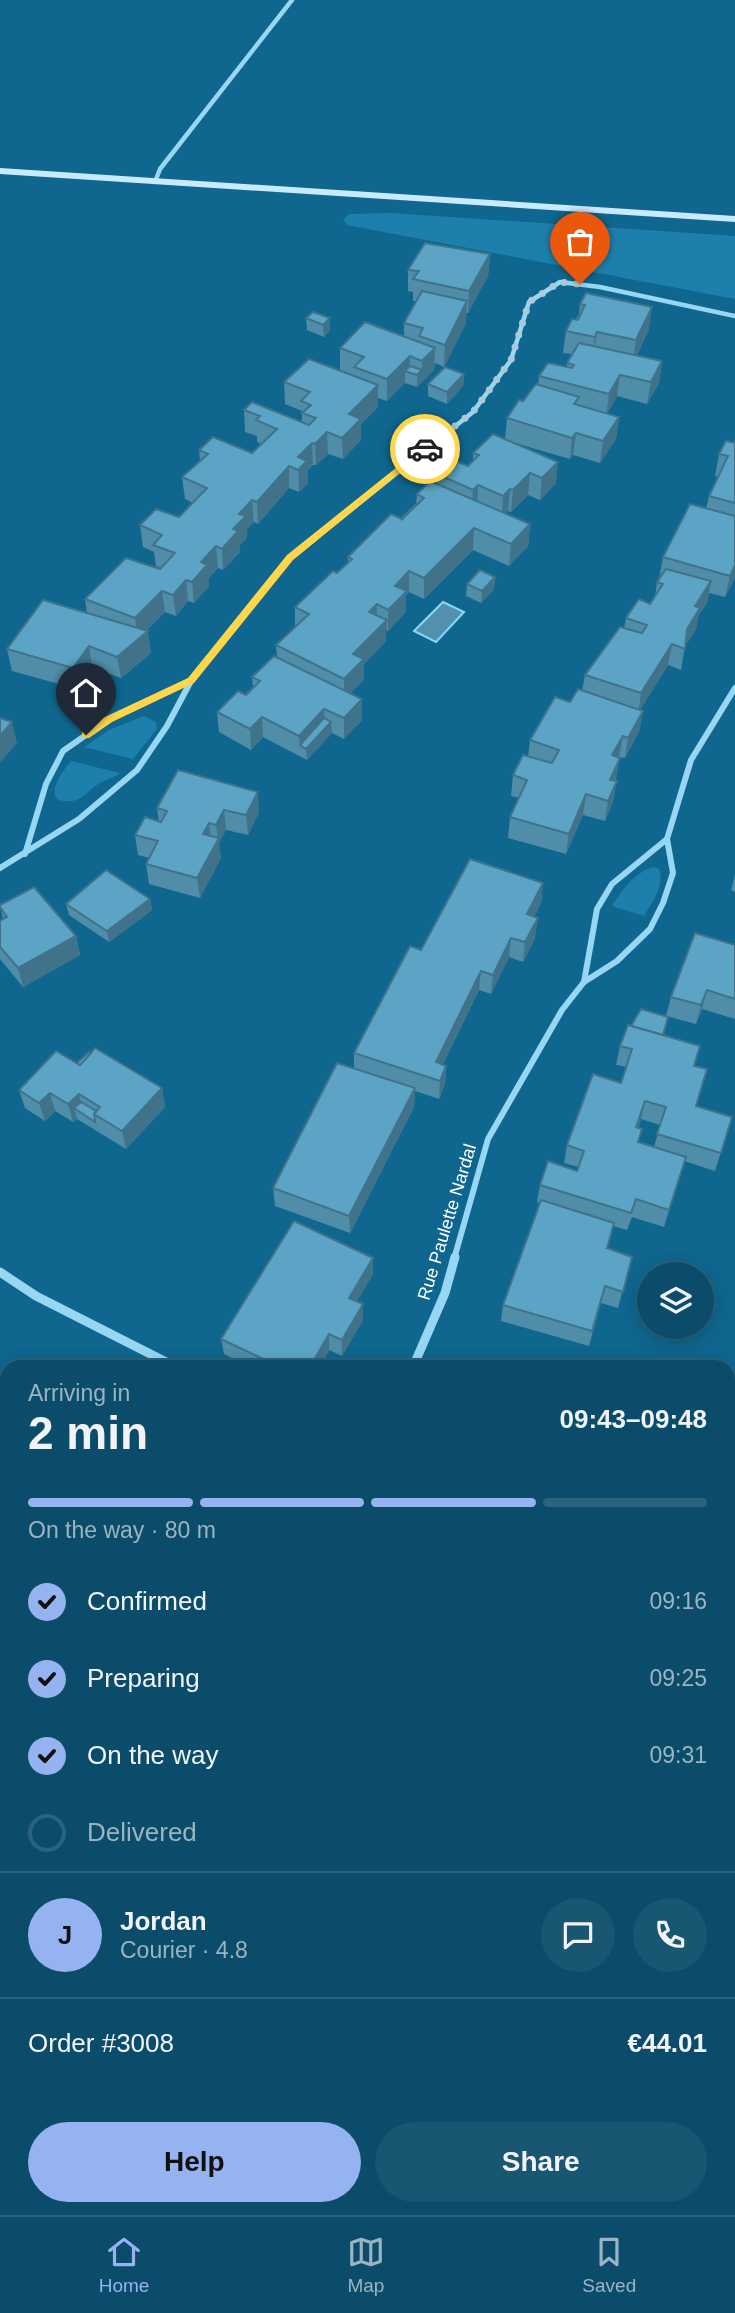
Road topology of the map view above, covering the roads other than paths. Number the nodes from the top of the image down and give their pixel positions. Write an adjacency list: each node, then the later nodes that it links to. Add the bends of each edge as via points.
1 (292, 0): 3 (street, via 160,169)
2 (0, 171): 3 (main road)
3 (155, 182): 4 (main road)
4 (735, 219)
5 (735, 316): 6 (street, via 560,282 529,302 511,360 473,412 290,558)
6 (191, 681): 9 (street, via 137,770 79,819); 9 (street, via 108,719 63,751 46,784)
7 (735, 688): 8 (street, Rue Paulette Nardal, via 691,760)
8 (667, 839): 11 (street, Rue Paulette Nardal, via 612,884 597,909); 11 (street, Rue Paulette Nardal, via 673,873 650,929 617,961)
9 (25, 854): 10 (street)
10 (0, 868)
11 (584, 982): 14 (street, Rue Paulette Nardal, via 562,1010 488,1139 445,1293)
12 (0, 1272): 13 (street, via 36,1296)
13 (162, 1360)
14 (416, 1360)

